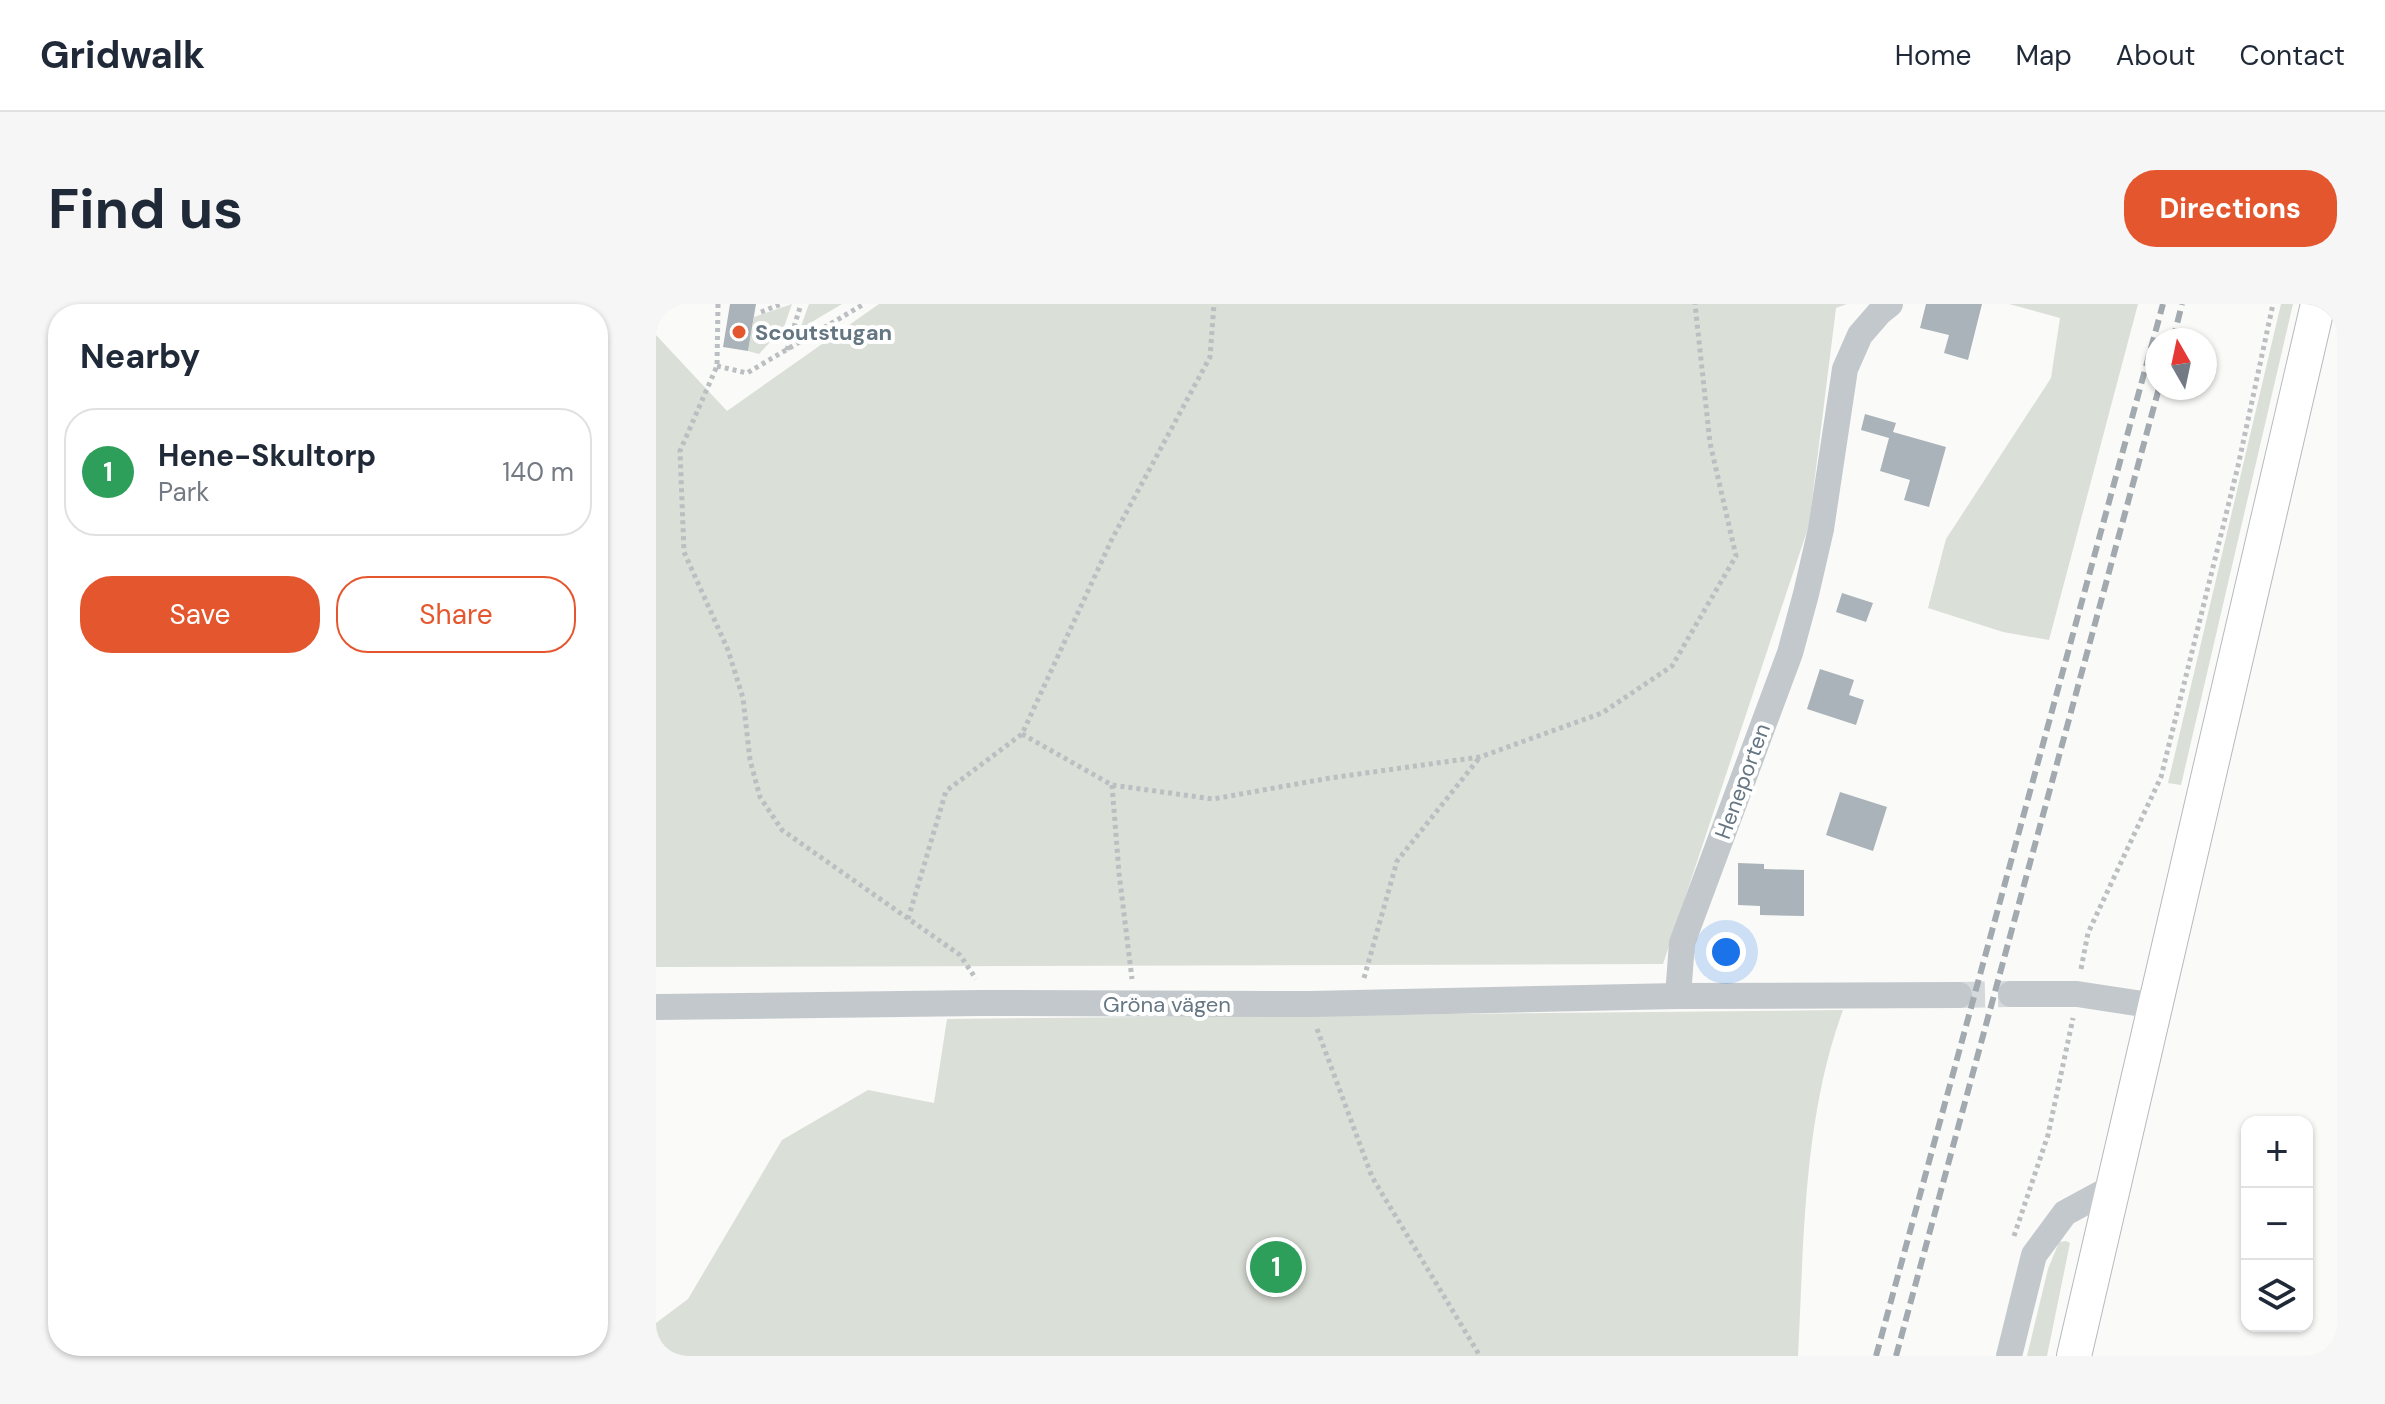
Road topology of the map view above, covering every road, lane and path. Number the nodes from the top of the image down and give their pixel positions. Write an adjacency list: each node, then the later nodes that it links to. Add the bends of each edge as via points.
1 (718, 304): 12 (path)
2 (781, 304): 10 (path)
3 (801, 304): 11 (path)
4 (864, 304): 11 (path)
5 (1214, 304): 13 (path, via 1210,357 1112,539)
6 (1695, 304): 14 (path, via 1710,443 1736,556 1672,666 1602,713)
7 (1890, 304): 22 (street, Heneporten, via 1860,335 1845,369 1806,594 1790,653 1682,943)
8 (2273, 304): 18 (path, via 2161,777 2088,933)
9 (2322, 311): 25 (main road)
10 (761, 312)
11 (786, 351): 12 (path, via 747,373)
12 (717, 366): 16 (path, via 680,451 684,552 728,650 743,698 760,797 782,830)
13 (1022, 734): 15 (path); 16 (path, via 946,791)
14 (1480, 757): 15 (path, via 1213,799); 17 (path, via 1397,861)
15 (1112, 785): 19 (path)
16 (908, 919): 23 (path, via 960,955 979,983)
17 (1364, 978)
18 (2080, 978)
19 (1133, 980)
20 (2011, 994): 25 (street, via 2077,994)
21 (1959, 995): 22 (street)
22 (1678, 996): 24 (street, Gröna vägen)
23 (980, 1003): 24 (street, Gröna vägen); 26 (street, Gröna vägen)
24 (1311, 1004): 30 (path, via 1372,1177)
25 (2156, 1006): 28 (main road)
26 (656, 1007)
27 (2074, 1009): 29 (path, via 2048,1135)
28 (2113, 1187): 31 (street, via 2065,1213 2034,1255); 32 (main road)
29 (2013, 1238)
30 (1480, 1356)
31 (2009, 1356)
32 (2074, 1356)

